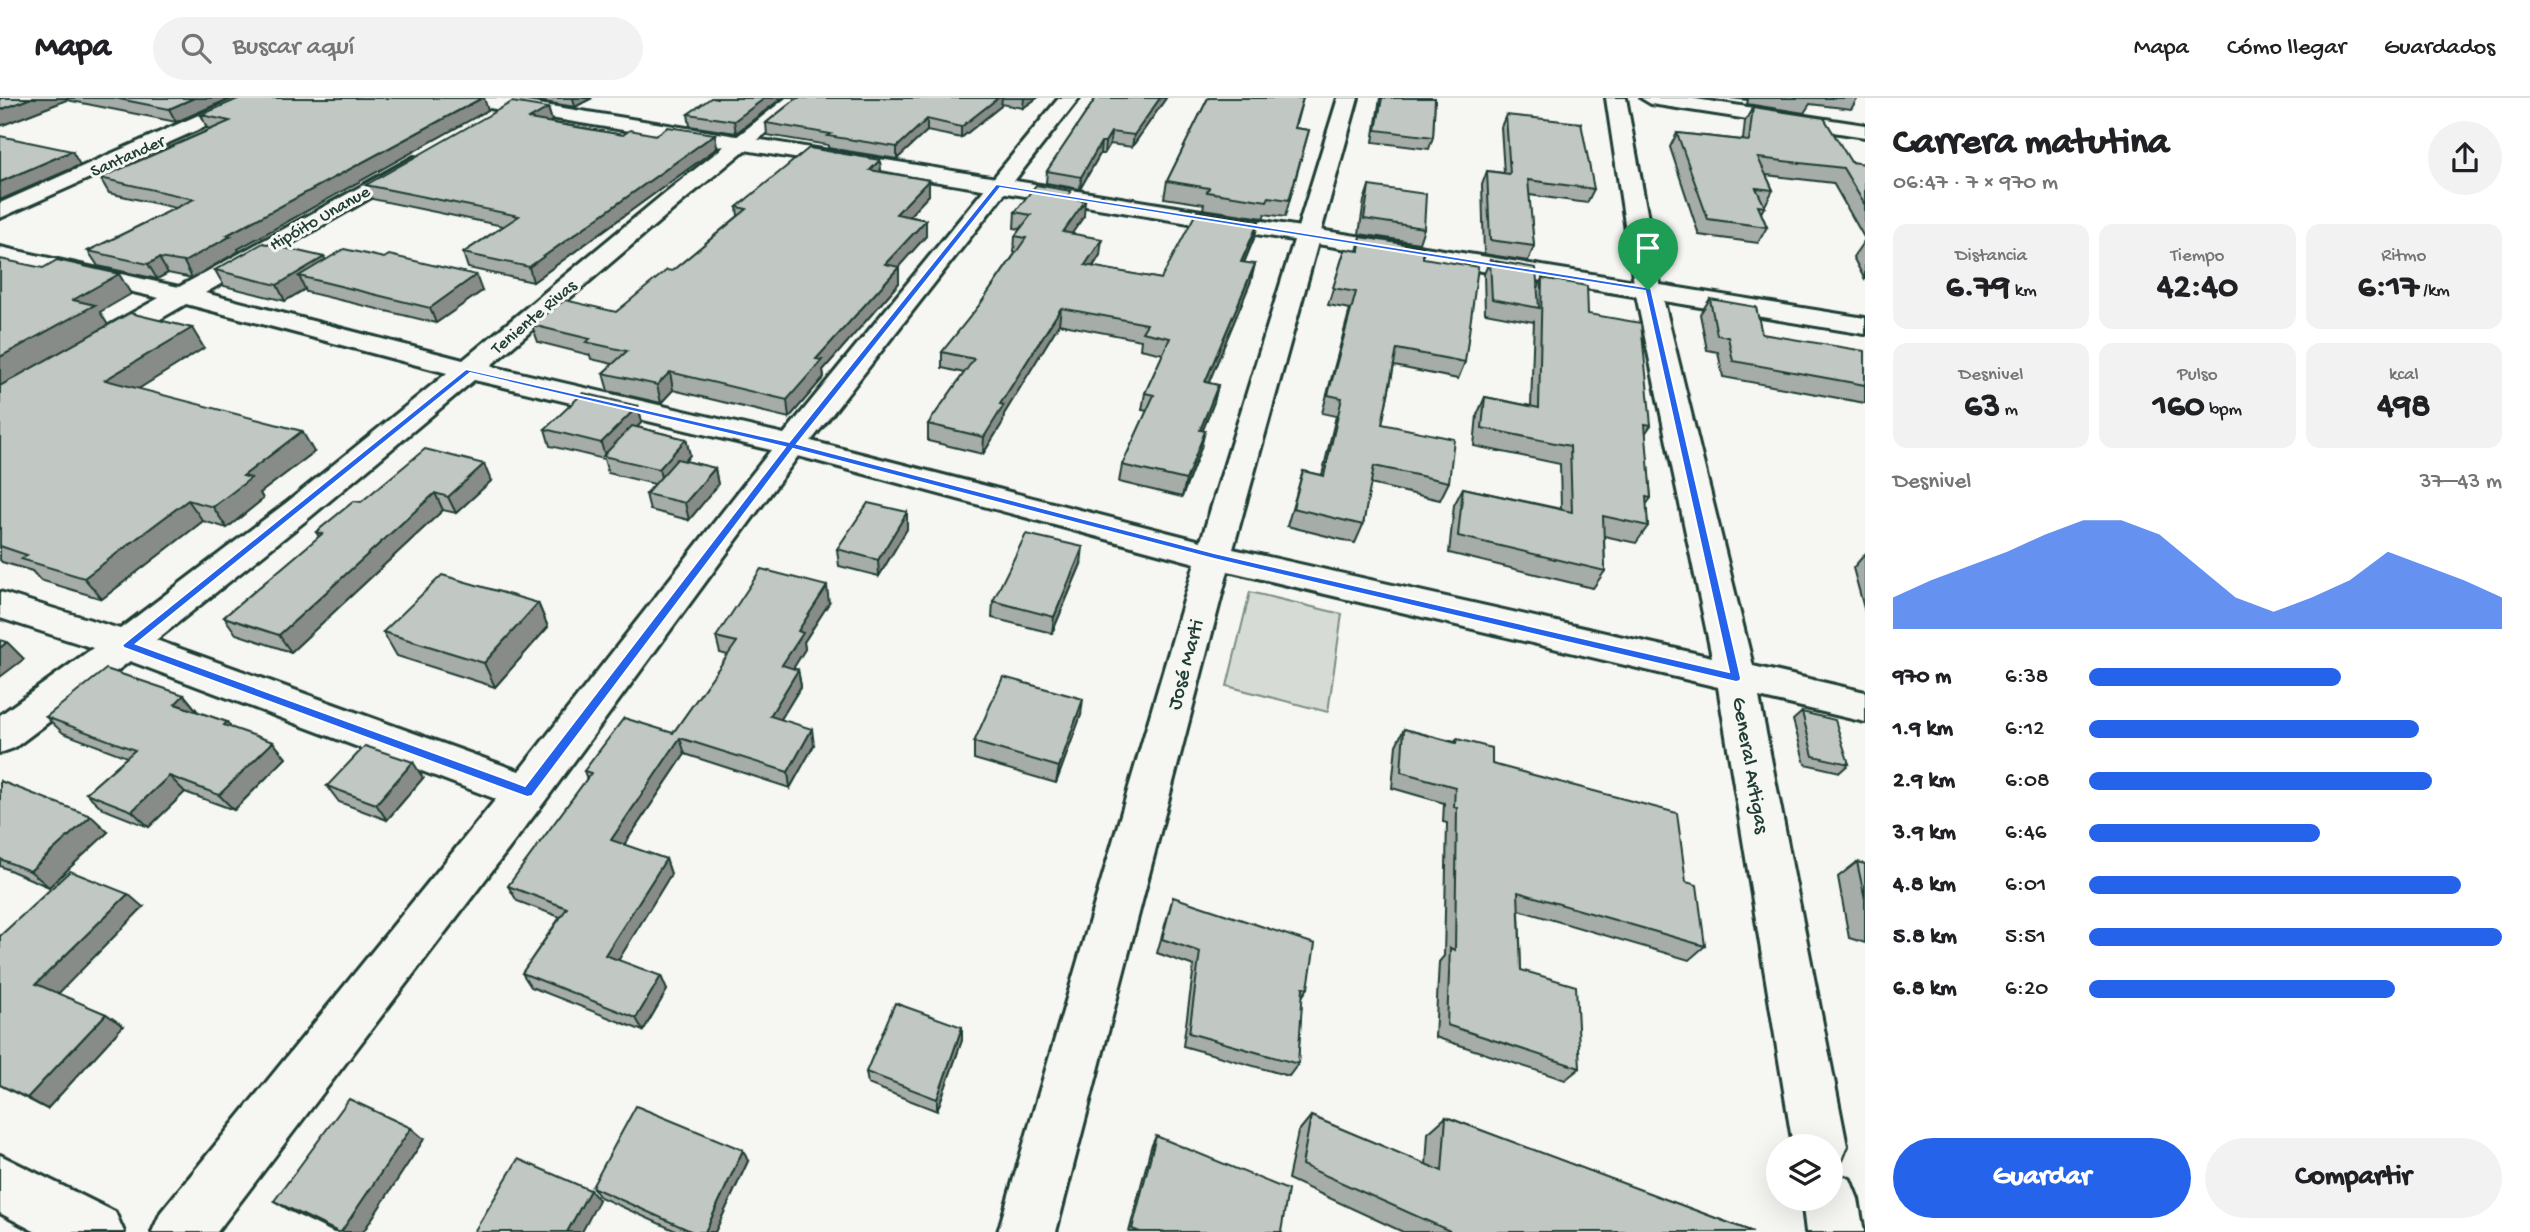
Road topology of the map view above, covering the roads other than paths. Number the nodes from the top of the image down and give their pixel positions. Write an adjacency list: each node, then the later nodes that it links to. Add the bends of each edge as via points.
1 (253, 98): 14 (street, Santander)
2 (466, 98): 8 (street)
3 (798, 98): 11 (street, Teniente Rivas)
4 (1069, 98): 13 (street)
5 (1348, 98): 15 (street, José Marti)
6 (1616, 98): 17 (street, General Artigas)
7 (1651, 98): 10 (street)
8 (522, 102): 9 (street); 11 (street)
9 (480, 126)
10 (1865, 131)
11 (740, 143): 13 (street); 21 (street, Teniente Rivas)
12 (432, 153): 18 (street, Hipóito Unanue)
13 (999, 186): 15 (street); 22 (street)
14 (0, 211)
15 (1308, 236): 17 (street); 23 (street, José Marti)
16 (0, 254): 18 (street)
17 (1648, 290): 19 (street); 26 (street, General Artigas)
18 (182, 295): 20 (street, Hipóito Unanue); 21 (street)
19 (1865, 326)
20 (80, 354)
21 (469, 370): 22 (street); 25 (street, Teniente Rivas)
22 (791, 445): 23 (street); 29 (street)
23 (1214, 556): 26 (street); 35 (street, José Marti)
24 (0, 605): 25 (street)
25 (128, 645): 28 (street, Teniente Rivas); 29 (street)
26 (1736, 678): 27 (street); 30 (street, General Artigas)
27 (1865, 708)
28 (0, 737)
29 (527, 792): 34 (street)
30 (1818, 1134)
31 (0, 1183): 33 (street)
32 (1832, 1211): 36 (street)
33 (95, 1232)
34 (181, 1232)
35 (1027, 1232)
36 (1836, 1232)

